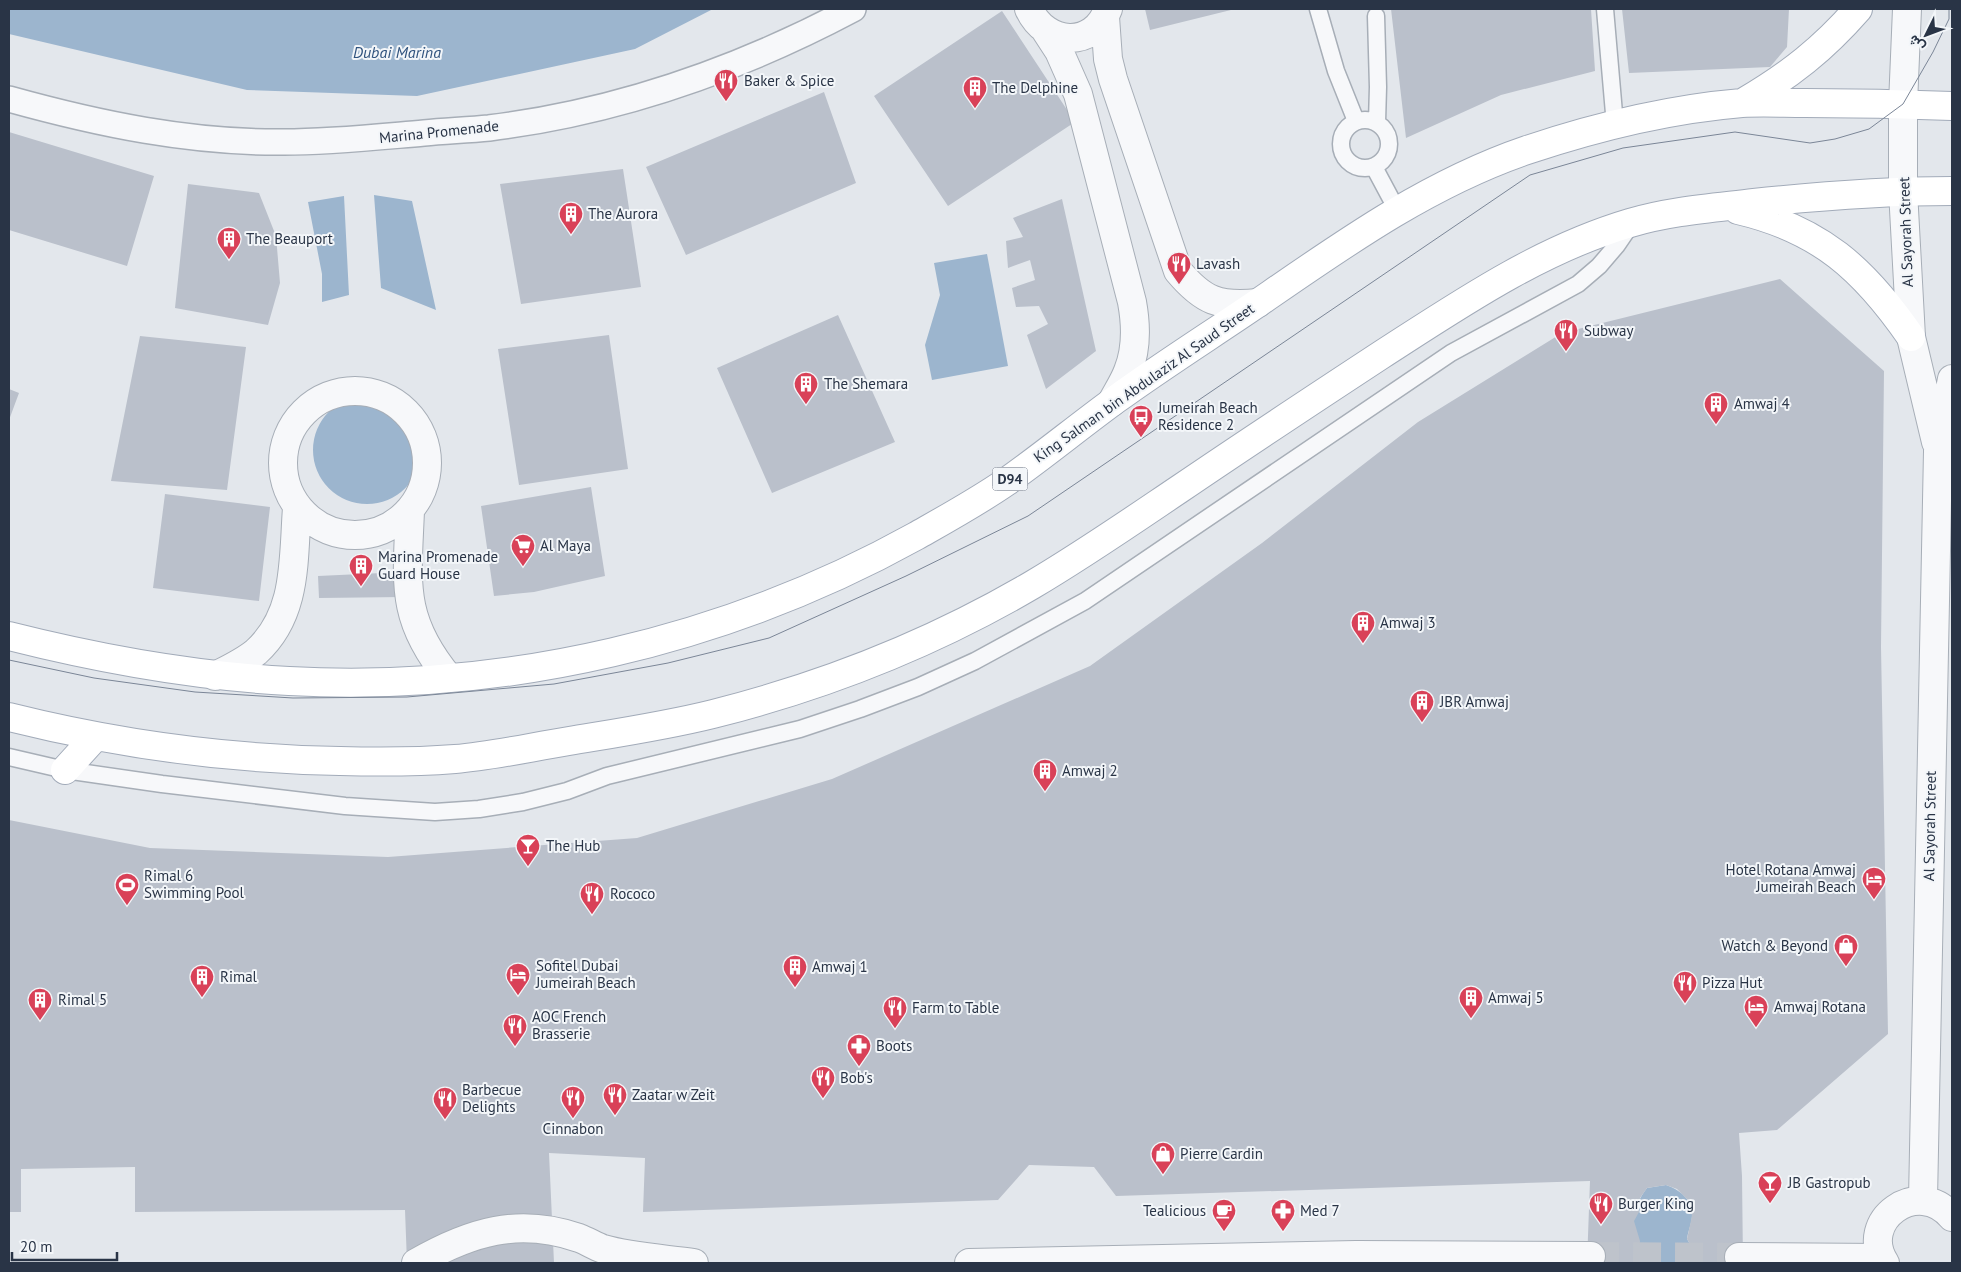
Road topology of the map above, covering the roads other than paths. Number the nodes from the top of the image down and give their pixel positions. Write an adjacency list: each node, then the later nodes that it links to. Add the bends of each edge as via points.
1 (853, 9): 10 (street, Marina Promenade, via 750,59 687,82 622,102 490,128 345,140 212,139 141,130 71,116)
2 (1029, 9): 9 (street)
3 (1318, 9): 14 (lane, via 1336,71)
4 (1604, 9): 16 (lane)
5 (1858, 9): 11 (main road, via 1808,60)
6 (1907, 9): 12 (street, Al Sayorah Street)
7 (1106, 13): 9 (street, via 1085,35 1059,37); 23 (street, via 1108,59 1113,80 1178,271 1192,288 1213,300 1235,305)
8 (1376, 16): 15 (lane)
9 (1046, 31): 26 (street, via 1066,65 1080,101 1132,302 1135,319 1133,355)
10 (9, 98)
11 (1743, 103): 12 (main road, King Salman bin Abdulaziz Al Saud Street / D94); 16 (main road, King Salman bin Abdulaziz Al Saud Street / D94, via 1644,116)
12 (1903, 104): 13 (main road, King Salman bin Abdulaziz Al Saud Street / D94); 18 (street, Al Sayorah Street)
13 (1952, 106)
14 (1356, 121): 15 (lane, via 1367,119); 17 (lane, via 1347,127 1341,148 1353,165)
15 (1377, 122): 17 (lane, via 1385,130 1389,151)
16 (1615, 125): 21 (main road, King Salman bin Abdulaziz Al Saud Street / D94, via 1525,151 1468,174)
17 (1374, 167): 21 (lane)
18 (1903, 191): 19 (main road); 20 (main road); 24 (street, Al Sayorah Street)
19 (1952, 191)
20 (1722, 207): 22 (main road); 24 (main road, via 1761,216 1803,232 1840,256 1873,287)
21 (1397, 210): 23 (main road, King Salman bin Abdulaziz Al Saud Street / D94)
22 (1632, 222): 34 (main road, via 1542,258 1458,305 1029,587 906,649 777,696 644,729 458,759 366,761 282,758); 36 (lane, via 1599,266 1578,284 1443,359 1085,601 975,661 860,709 800,729 607,776 523,802 479,809 435,812 345,806)
23 (1258, 303): 26 (main road, King Salman bin Abdulaziz Al Saud Street / D94)
24 (1911, 337): 27 (street, Al Sayorah Street)
25 (1952, 379): 27 (street, Al Sayorah Street)
26 (1112, 402): 32 (main road, King Salman bin Abdulaziz Al Saud Street / D94, via 1004,484 890,550 822,583 707,626 644,644 570,661)
27 (1938, 451): 37 (street, Al Sayorah Street)
28 (297, 508): 29 (street, via 316,525 340,534 366,535 390,527); 29 (street, via 286,487 282,464 285,442 295,420 312,404 332,394 354,390 375,393 394,402 410,416 421,433 427,453 427,474); 31 (street, via 290,587 281,621 254,654)
29 (410, 511): 32 (street, via 407,582 411,609 432,658)
30 (9, 636): 31 (main road, King Salman bin Abdulaziz Al Saud Street / D94, via 57,648)
31 (215, 676): 32 (main road, King Salman bin Abdulaziz Al Saud Street / D94, via 293,682)
32 (449, 678)
33 (9, 716): 34 (main road)
34 (95, 737): 36 (main road)
35 (9, 757): 36 (lane)
36 (64, 770)
37 (1923, 1200): 38 (street, via 1936,1204); 42 (street, via 1911,1201 1890,1212 1879,1234)
38 (1952, 1217)
39 (1592, 1256): 41 (street)
40 (1739, 1257): 42 (street)
41 (1356, 1259): 45 (street)
42 (1884, 1261)
43 (416, 1263): 44 (street, via 487,1231 530,1228 579,1238 604,1249)
44 (694, 1263)
45 (969, 1263)

